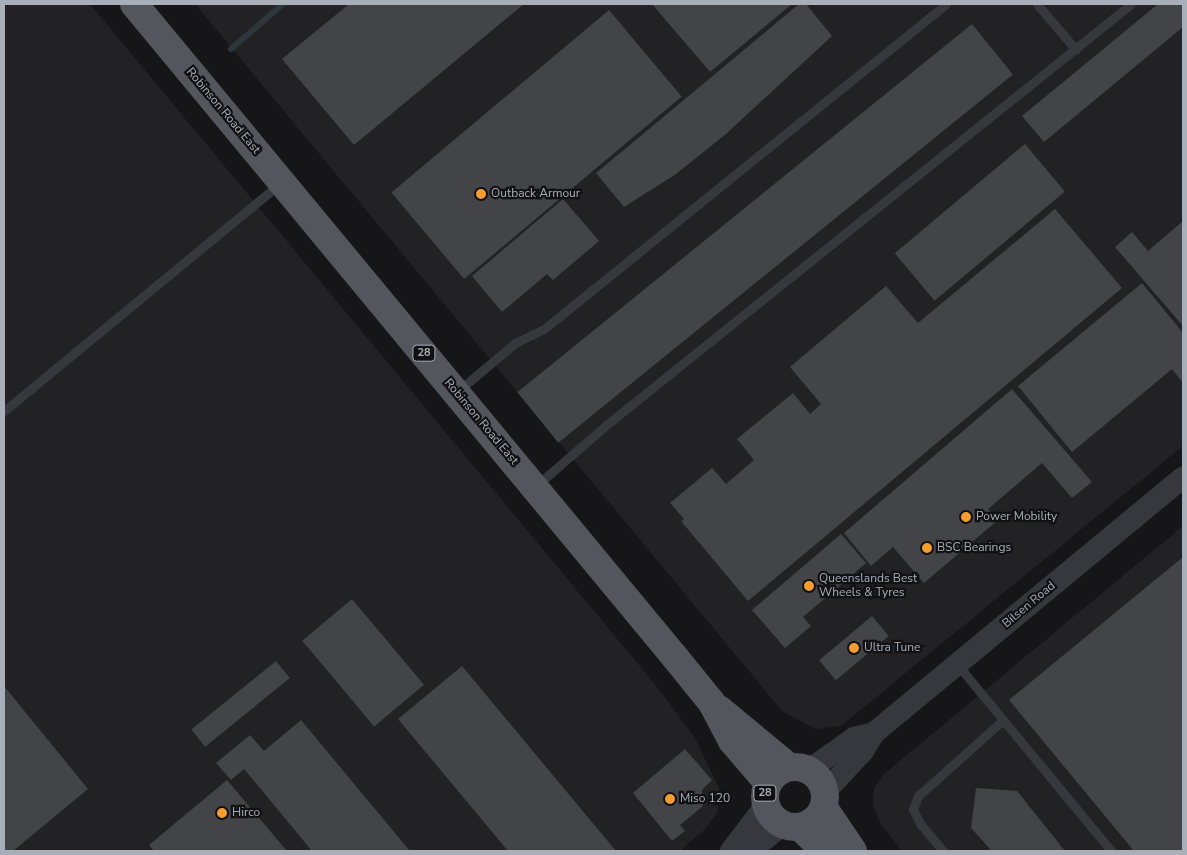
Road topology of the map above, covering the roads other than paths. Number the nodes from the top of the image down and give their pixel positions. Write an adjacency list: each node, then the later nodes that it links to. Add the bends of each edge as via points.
1 (134, 4): 6 (main road, Robinson Road East / 28)
2 (946, 4): 7 (lane, via 544,329 515,343)
3 (1037, 4): 5 (lane)
4 (1131, 4): 5 (lane)
5 (1076, 50): 10 (lane, via 613,420)
6 (282, 182): 7 (main road, Robinson Road East / 28); 8 (lane)
7 (456, 393): 10 (main road, Robinson Road East / 28)
8 (4, 411)
9 (1183, 477): 11 (street, Bilsen Road)
10 (534, 487): 12 (main road, Robinson Road East / 28)
11 (957, 664): 13 (lane); 14 (street, Bilsen Road)
12 (712, 703): 15 (main road, Robinson Road East / 28); 17 (main road, Robinson Road East / 28, via 732,741)
13 (1003, 720): 22 (lane, via 918,796 914,809 921,826); 23 (lane)
14 (874, 733): 15 (street, Bilsen Road, via 854,738); 16 (street, Bilsen Road)
15 (799, 769): 16 (main road, 28, via 822,783); 17 (main road, 28, via 773,776)
16 (824, 800): 17 (main road, via 818,817); 21 (main road, 28)
17 (779, 810): 18 (street); 19 (street, via 765,839); 20 (main road, Robinson Road East / 28)
18 (731, 851)
19 (739, 851)
20 (826, 851)
21 (853, 851)
22 (943, 851)
23 (1111, 851)

